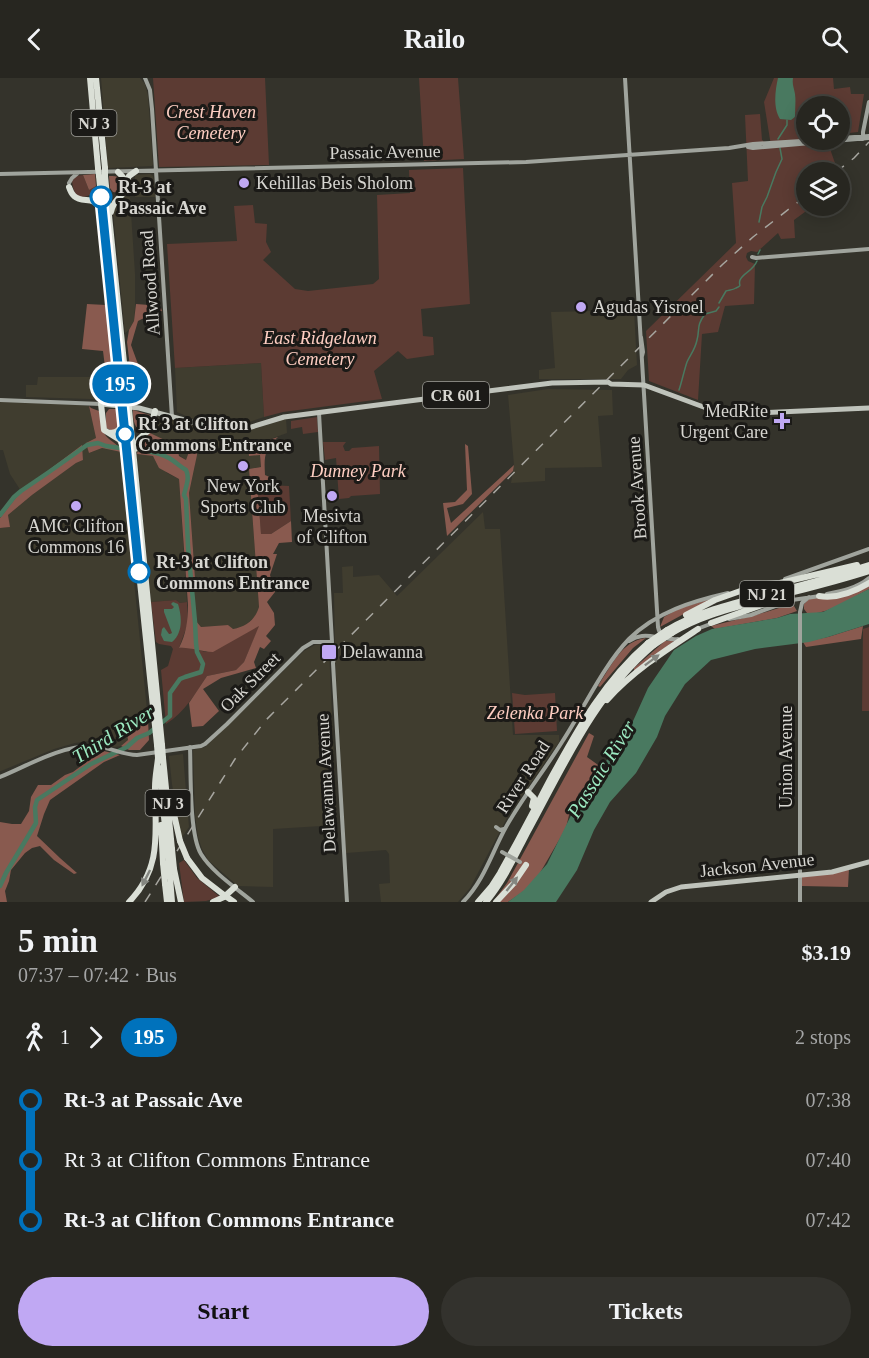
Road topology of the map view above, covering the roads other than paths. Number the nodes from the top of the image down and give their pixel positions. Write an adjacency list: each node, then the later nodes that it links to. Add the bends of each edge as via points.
1 (90, 78): 13 (highway, NJ 3)
2 (96, 78): 13 (highway, NJ 3)
3 (145, 78): 15 (street, Allwood Road, via 151,94)
4 (625, 78): 12 (street, Brook Avenue)
5 (869, 102): 6 (street)
6 (863, 137): 7 (street, Passaic Avenue); 8 (street, Passaic Avenue)
7 (869, 137)
8 (850, 138)
9 (796, 141): 11 (street, Passaic Avenue)
10 (796, 144): 11 (street, Passaic Avenue)
11 (744, 147): 12 (street, Passaic Avenue)
12 (630, 156): 15 (street, Passaic Avenue); 28 (street, Brook Avenue)
13 (101, 168): 19 (highway, NJ 3, bridge)
14 (136, 171): 15 (street, Passaic Avenue); 16 (street, Passaic Avenue); 20 (highway)
15 (156, 171): 36 (street, Allwood Road)
16 (120, 172): 17 (street, Passaic Avenue); 20 (highway)
17 (78, 173): 18 (street, Passaic Avenue); 21 (street)
18 (0, 174)
19 (102, 176): 22 (highway, via 111,192); 23 (highway, via 96,193); 24 (highway, NJ 3); 25 (highway, NJ 3)
20 (127, 181): 22 (highway, via 127,190)
21 (69, 185): 23 (highway, via 75,197)
22 (120, 196): 24 (highway, via 112,206)
23 (85, 200): 25 (highway, via 98,206)
24 (110, 223): 30 (highway, NJ 3)
25 (106, 246): 30 (highway, NJ 3)
26 (869, 249): 27 (street)
27 (752, 257)
28 (644, 385): 32 (main road, CR 601, via 730,414); 35 (main road, CR 601, via 548,384); 52 (street, Brook Avenue)
29 (0, 400): 31 (street, CR 601)
30 (125, 401): 33 (highway, NJ 3, bridge)
31 (101, 404): 34 (main road, CR 601); 37 (highway)
32 (869, 408)
33 (125, 409): 37 (highway, via 120,429 113,433); 38 (highway, via 135,430); 39 (highway, NJ 3); 40 (highway, NJ 3)
34 (155, 411): 36 (main road, CR 601); 38 (highway)
35 (319, 413): 36 (main road, CR 601, via 284,417 245,429 207,426); 66 (street, Oak Street, via 332,645 307,645 210,739)
36 (172, 417)
37 (104, 430): 40 (highway, via 123,445)
38 (148, 431): 39 (highway, via 137,442)
39 (134, 459): 64 (highway, NJ 3)
40 (134, 516): 64 (highway, NJ 3)
41 (869, 551): 45 (street, River Road)
42 (869, 564): 45 (highway); 59 (highway, NJ 21, via 710,610)
43 (869, 571): 47 (highway, NJ 21)
44 (869, 578): 49 (street, via 850,589)
45 (767, 584): 48 (street, River Road)
46 (869, 584): 49 (highway, via 842,594)
47 (810, 588): 56 (highway); 59 (highway, NJ 21, via 711,614)
48 (746, 589): 54 (street, River Road, via 704,598); 59 (highway, via 710,603)
49 (819, 596): 50 (street)
50 (809, 597): 51 (street); 53 (street)
51 (778, 605): 53 (street, via 794,603); 56 (street)
52 (658, 607): 54 (street); 55 (street, Brook Avenue)
53 (800, 612): 77 (street, Union Avenue)
54 (667, 613): 55 (street, River Road); 57 (street)
55 (658, 618): 57 (street, Brook Avenue); 62 (street, River Road)
56 (711, 623): 58 (street)
57 (658, 627): 60 (street, via 663,637)
58 (698, 629): 60 (street); 65 (highway, one-way to 58, via 622,684)
59 (668, 630): 61 (highway, bridge)
60 (678, 639): 62 (street, via 644,636 634,638)
61 (651, 644): 65 (highway, via 601,701); 74 (highway, via 614,677 588,713)
62 (622, 648): 70 (street, River Road)
63 (333, 660): 84 (street, Delawanna Avenue)
64 (157, 726): 67 (highway, NJ 3, bridge)
65 (583, 731): 87 (highway)
66 (190, 747): 69 (street, via 137,755 91,746 70,749); 78 (street, via 196,843 208,864)
67 (160, 758): 68 (highway, NJ 3); 79 (highway, bridge, via 187,858 199,875); 80 (highway, NJ 3, bridge, via 174,869); 81 (highway, one-way to 81, via 155,784 153,861 143,885)
68 (159, 770): 80 (highway, NJ 3, bridge); 80 (highway, bridge, via 165,884)
69 (0, 777)
70 (528, 792): 71 (street, River Road); 74 (highway, via 534,801)
71 (507, 826): 72 (street, via 500,830); 73 (street, River Road)
72 (496, 827)
73 (496, 848): 76 (street, bridge); 85 (street, River Road, via 480,880)
74 (512, 850): 86 (highway)
75 (869, 862): 77 (main road, Jackson Avenue, via 832,872)
76 (523, 863): 88 (highway, one-way to 76, via 513,884)
77 (800, 874): 89 (main road, Jackson Avenue, via 681,887); 90 (street, Union Avenue)
78 (235, 887): 82 (highway); 83 (street)
79 (229, 899)
80 (174, 901)
81 (129, 902)
82 (213, 902)
83 (253, 902)
84 (347, 902)
85 (463, 902)
86 (478, 902)
87 (486, 902)
88 (496, 902)
89 (651, 902)
90 (800, 902)

